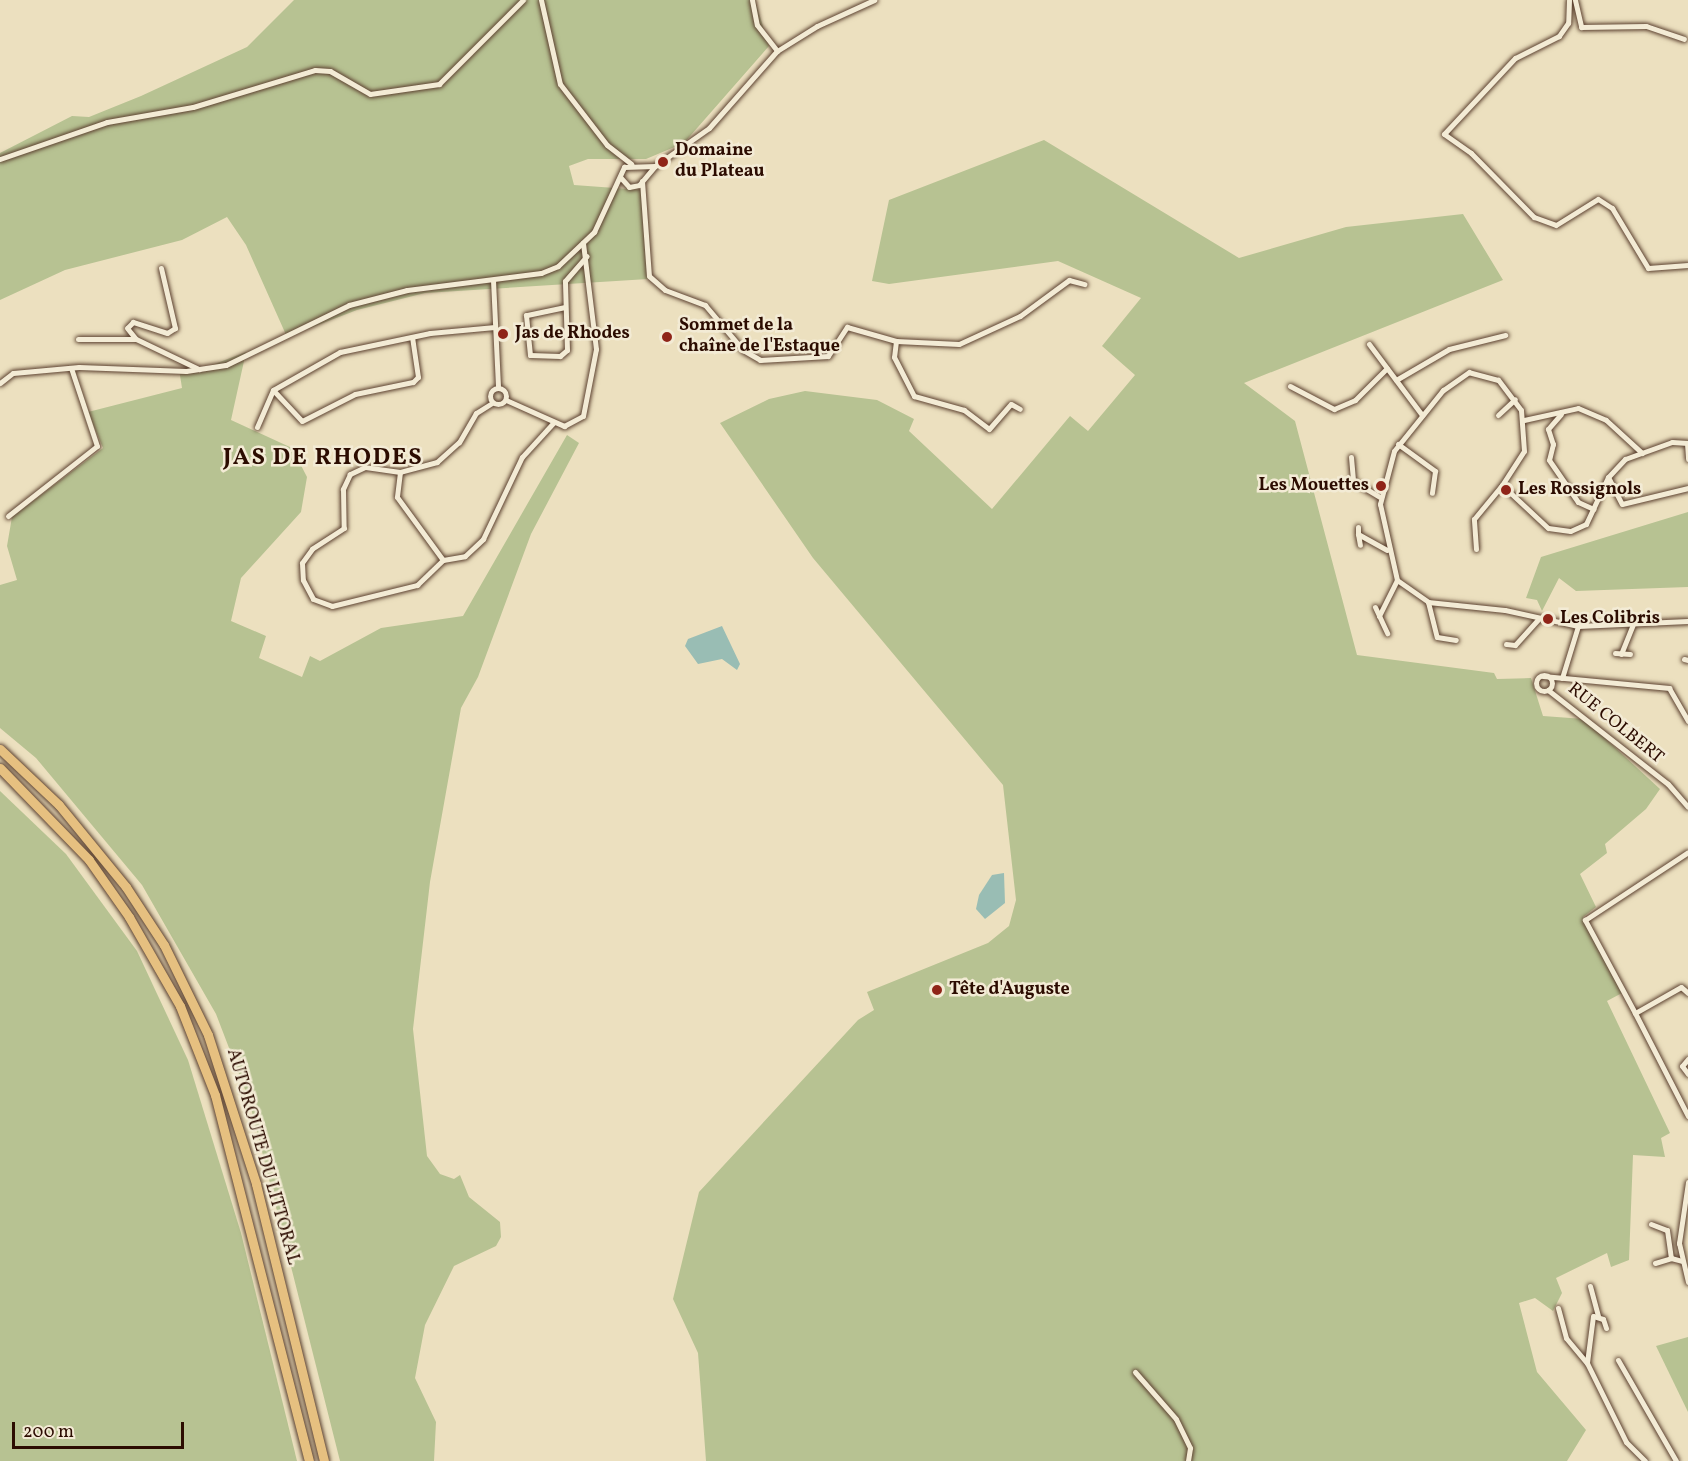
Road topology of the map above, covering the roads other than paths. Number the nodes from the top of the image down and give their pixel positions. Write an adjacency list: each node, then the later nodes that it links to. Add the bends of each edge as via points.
1 (523, 0): 10 (street, via 439,84 370,94 330,71 315,70 194,107 116,120)
2 (541, 0): 9 (street, via 556,77)
3 (752, 0): 8 (street, via 757,25)
4 (874, 0): 8 (street, via 817,26)
5 (1569, 0): 23 (street, via 1568,23 1558,36 1515,58 1444,134 1471,153 1534,217 1556,225 1598,199 1612,208 1647,268)
6 (1575, 0): 7 (street, via 1581,27 1646,26)
7 (1684, 39)
8 (777, 51): 13 (street, via 709,128)
9 (620, 158): 11 (street); 14 (street)
10 (0, 159)
11 (631, 164): 12 (street); 14 (street)
12 (638, 166): 13 (street); 16 (street)
13 (655, 166): 16 (street)
14 (624, 167): 15 (street)
15 (620, 176): 17 (street); 19 (street)
16 (643, 179): 18 (street); 20 (street)
17 (625, 185): 18 (street); 19 (street)
18 (636, 187): 20 (street)
19 (615, 191): 21 (street)
20 (644, 192): 33 (street, via 646,269 665,290 705,304 743,350 760,360 828,356 847,327)
21 (583, 243): 22 (street); 25 (street, via 550,270)
22 (587, 256): 27 (street, via 565,280); 51 (street, via 596,359 581,420 571,426)
23 (1688, 266)
24 (161, 268): 32 (street, via 165,302 176,324 167,333 129,322 127,328)
25 (493, 280): 28 (street); 37 (street, via 407,290 348,305 240,359)
26 (1084, 284): 33 (street, via 1069,280 1020,316 959,344)
27 (565, 307): 27 (street, via 567,351 560,356 530,355 526,315)
28 (495, 327): 30 (street); 41 (street)
29 (1505, 335): 38 (street, via 1449,349)
30 (412, 336): 42 (street, via 340,352); 42 (street, via 418,376 413,382 355,394 302,422)
31 (78, 339): 32 (street)
32 (136, 339): 37 (street)
33 (896, 341): 46 (street, via 894,357 914,396 964,410 989,429 1011,404)
34 (1369, 344): 36 (street)
35 (71, 368): 37 (street); 39 (street, via 13,373); 65 (street, via 98,446)
36 (1387, 368): 38 (street); 40 (street, via 1355,400 1334,409)
37 (200, 369)
38 (1396, 380): 48 (street)
39 (0, 383)
40 (1290, 386)
41 (498, 388): 44 (street); 45 (street, via 490,394)
42 (273, 390): 52 (street)
43 (1515, 399): 48 (street, via 1492,376 1469,372 1455,378); 49 (street); 50 (street)
44 (506, 400): 45 (street); 51 (street)
45 (492, 403): 58 (street, via 471,419 450,453 423,469)
46 (1020, 409)
47 (1561, 414): 50 (street); 55 (street, via 1578,408 1606,420); 64 (street, via 1548,429 1553,444 1549,460 1578,502)
48 (1422, 415): 54 (street)
49 (1498, 415)
50 (1524, 420): 60 (street, via 1521,460)
51 (554, 422): 69 (street, via 518,463 483,539 465,556)
52 (257, 428)
53 (1688, 443): 55 (street); 57 (street)
54 (1398, 444): 62 (street, via 1438,469); 63 (street)
55 (1642, 453): 59 (street, via 1621,461)
56 (1351, 457): 63 (street, via 1353,481)
57 (1688, 459)
58 (400, 472): 69 (street, via 397,497); 69 (street, via 371,466 350,474 343,489 344,528 312,549 302,564 307,591 322,604 340,605 417,585)
59 (1608, 477): 61 (street, via 1622,504 1646,494 1667,496); 64 (street)
60 (1502, 485): 64 (street, via 1548,528 1580,529); 67 (street, via 1474,519)
61 (1688, 488)
62 (1432, 493)
63 (1380, 497): 68 (street)
64 (1594, 509)
65 (9, 516)
66 (1360, 545): 68 (street, via 1358,530)
67 (1476, 549)
68 (1388, 550): 70 (street)
69 (443, 560)
70 (1397, 580): 71 (street); 73 (street)
71 (1428, 602): 74 (street); 80 (street)
72 (1375, 607): 73 (street)
73 (1379, 616): 78 (street)
74 (1539, 618): 77 (street); 83 (street)
75 (1688, 621): 76 (street)
76 (1633, 625): 77 (street); 85 (street, via 1618,653)
77 (1578, 626): 87 (street)
78 (1387, 633)
79 (1430, 636): 80 (street)
80 (1437, 637): 81 (street)
81 (1456, 640)
82 (1506, 644): 83 (street)
83 (1515, 645): 84 (street)
84 (1524, 646)
85 (1630, 654)
86 (1544, 676): 87 (street); 88 (street, via 1552,682); 88 (street, via 1536,685)
87 (1562, 678): 89 (street, via 1673,690)
88 (1548, 690): 92 (street, RUE COLBERT, via 1668,784)
89 (1688, 721)
90 (0, 749): 113 (highway, AUTOROUTE DU LITTORAL, via 59,805 126,887 164,945 208,1035 256,1184)
91 (0, 768): 112 (highway, AUTOROUTE DU LITTORAL, via 89,860 129,917 180,1006 215,1095)
92 (1688, 807)
93 (1688, 852): 95 (street, via 1587,916)
94 (1688, 993): 95 (street, via 1681,987)
95 (1635, 1013): 98 (street)
96 (1688, 1059): 97 (street, via 1682,1066)
97 (1688, 1074)
98 (1688, 1116)
99 (1688, 1182): 102 (street, via 1679,1227)
100 (1652, 1224): 101 (street, via 1667,1230)
101 (1671, 1258): 102 (street); 103 (street)
102 (1682, 1261): 104 (street)
103 (1655, 1263)
104 (1688, 1282)
105 (1590, 1286): 107 (street)
106 (1558, 1308): 110 (street, via 1570,1345)
107 (1598, 1316): 108 (street); 110 (street, via 1587,1331)
108 (1606, 1328)
109 (1618, 1359): 116 (street)
110 (1587, 1363): 115 (street, via 1626,1442)
111 (1136, 1372): 114 (street, via 1176,1419 1188,1441)
112 (309, 1461)
113 (324, 1461)
114 (1188, 1461)
115 (1645, 1461)
116 (1676, 1461)

